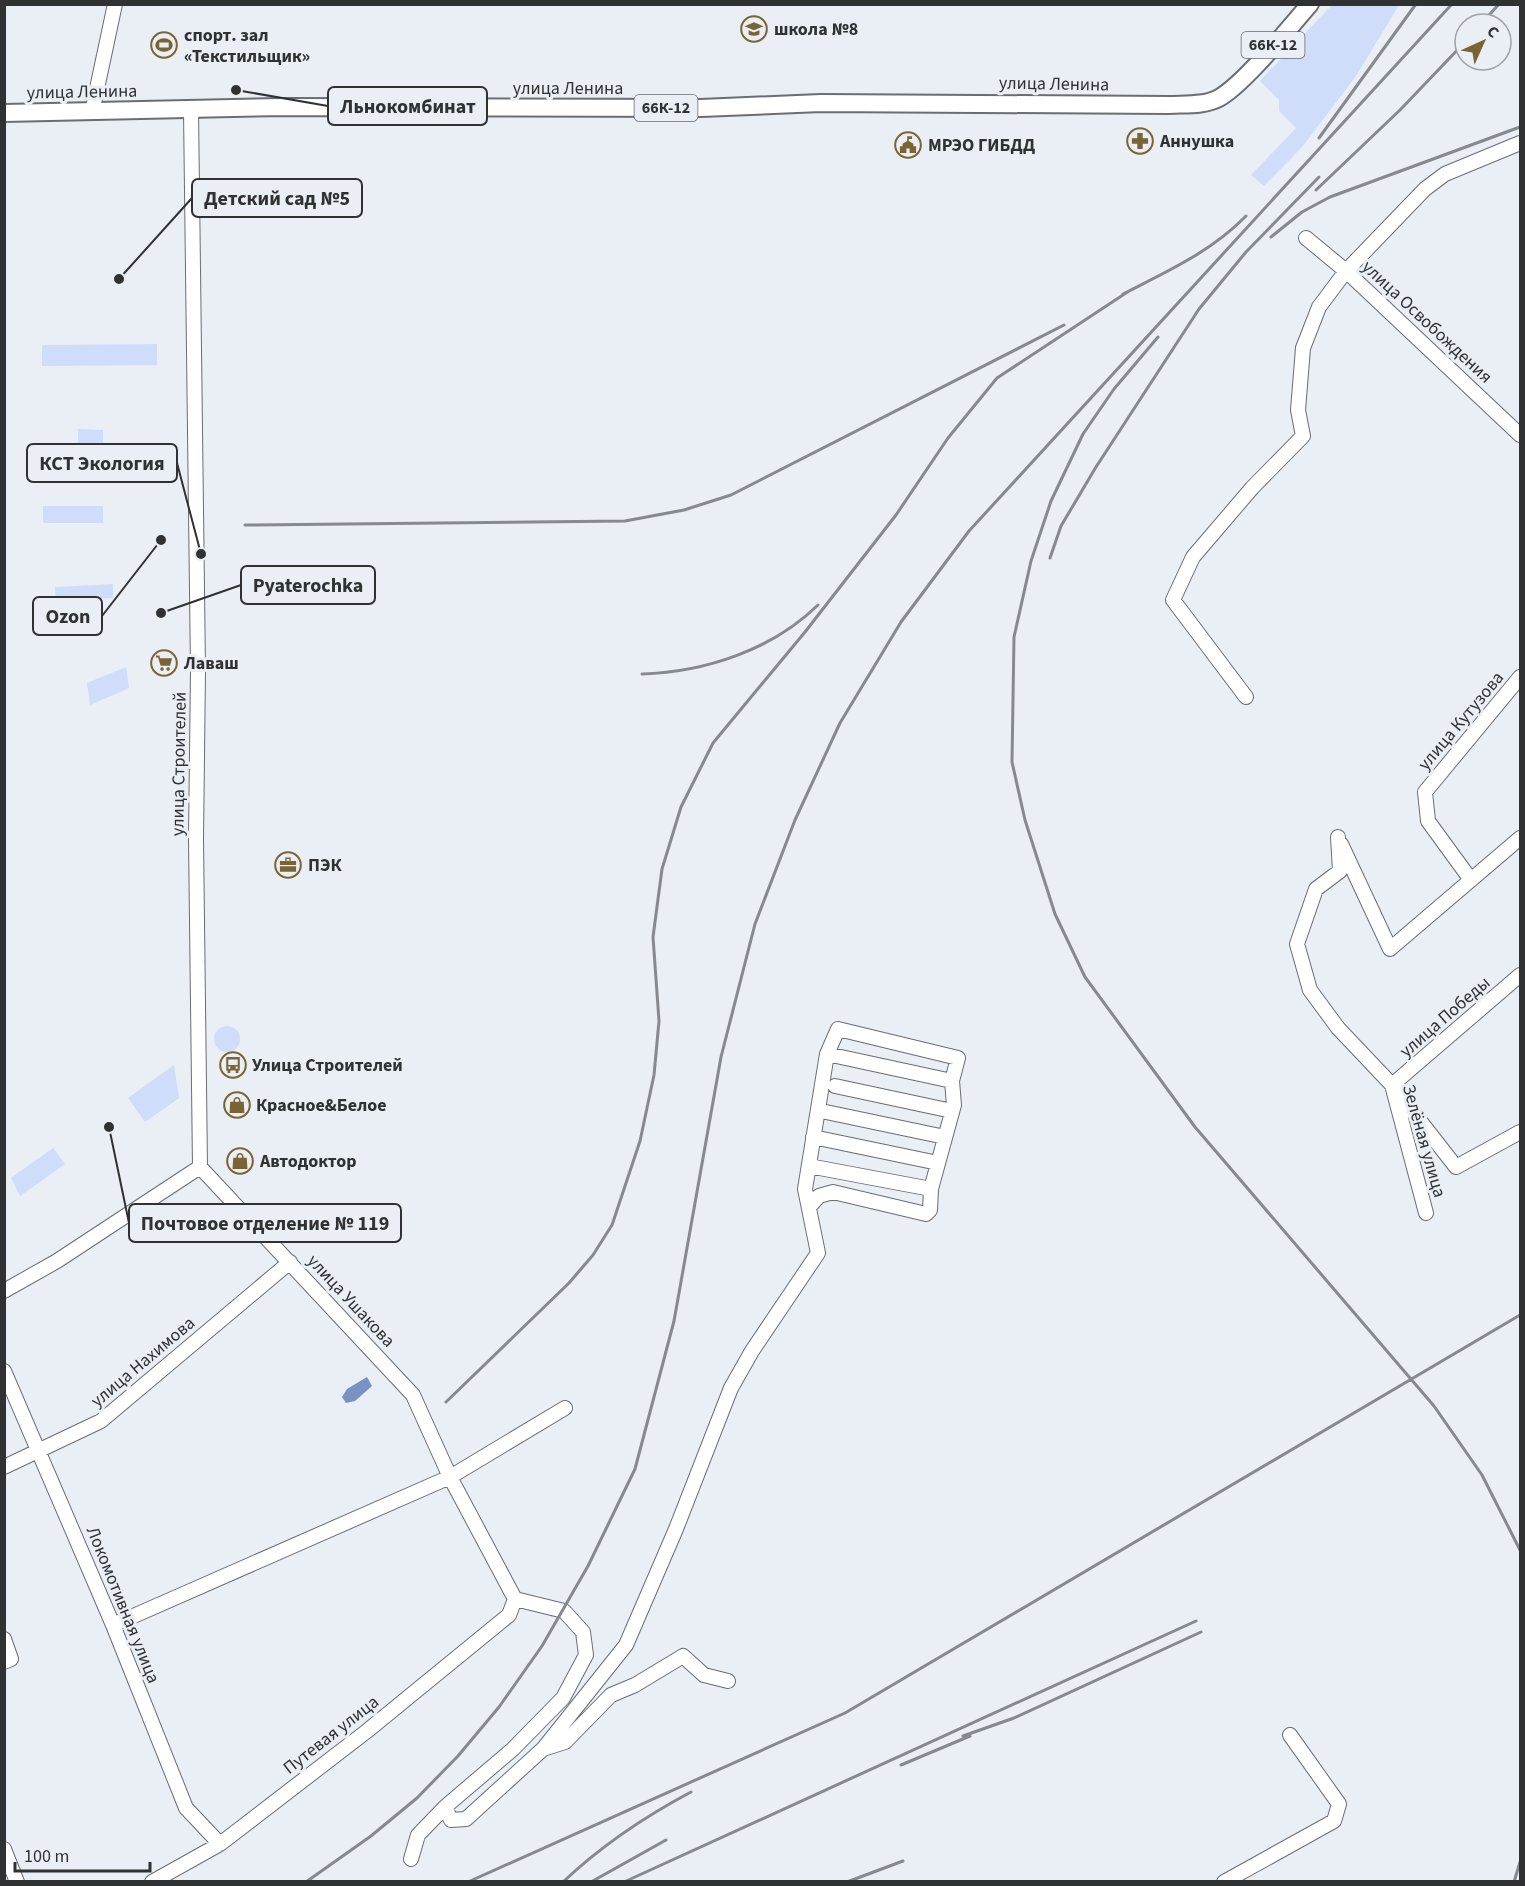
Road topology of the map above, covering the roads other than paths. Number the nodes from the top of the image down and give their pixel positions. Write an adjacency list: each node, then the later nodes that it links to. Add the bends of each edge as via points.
1 (115, 4): 4 (street)
2 (1310, 4): 3 (main road, улица Ленина / 66К-12, via 1235,86 1219,98 1203,103)
3 (191, 110): 4 (main road, улица Ленина / 66К-12); 26 (street, улица Строителей)
4 (92, 112): 5 (main road, улица Ленина / 66К-12)
5 (4, 113)
6 (1521, 143): 8 (street, via 1445,174 1425,189)
7 (1306, 238): 8 (street, улица Освобождения)
8 (1346, 271): 9 (street, улица Освобождения); 11 (street, via 1319,307 1303,348 1298,410 1303,436 1193,556 1173,600)
9 (1521, 435)
10 (1521, 677): 13 (street, улица Кутузова, via 1425,792 1428,821)
11 (1246, 697)
12 (1521, 838): 13 (street)
13 (1471, 880): 17 (street, Зелёная улица, via 1390,949 1338,837 1340,871 1316,890 1297,944 1310,990 1338,1028)
14 (1521, 975): 17 (street, улица Победы)
15 (827, 1054): 16 (street); 16 (street, via 838,1029 958,1058); 22 (street)
16 (952, 1081): 20 (street)
17 (1392, 1085): 21 (street, via 1456,1167); 29 (street, Зелёная улица)
18 (835, 1086): 20 (street)
19 (826, 1112): 23 (street)
20 (952, 1112): 23 (street)
21 (1521, 1132)
22 (813, 1137): 24 (street); 25 (street)
23 (945, 1137): 24 (street)
24 (938, 1163): 27 (street)
25 (809, 1166): 27 (street); 28 (street, via 805,1189)
26 (200, 1167): 30 (street, улица Ушакова); 31 (street, via 57,1262)
27 (931, 1189): 28 (street, via 930,1210 926,1214 832,1192 819,1196)
28 (809, 1207): 43 (street, via 818,1253 731,1388 626,1645)
29 (1426, 1213)
30 (290, 1262): 34 (street, улица Нахимова, via 101,1421); 36 (street, улица Ушакова, via 403,1382 419,1406)
31 (4, 1290)
32 (4, 1371): 34 (street, Локомотивная улица)
33 (565, 1408): 36 (street)
34 (39, 1451): 35 (street, улица Нахимова); 38 (street, Локомотивная улица)
35 (4, 1467)
36 (450, 1477): 37 (street, улица Ушакова); 38 (street)
37 (515, 1599): 44 (street, via 564,1611 583,1632 586,1655 563,1698 513,1749); 45 (street, Путевая улица, via 509,1615 368,1731)
38 (113, 1625): 45 (street, Локомотивная улица, via 186,1808)
39 (4, 1639): 40 (street)
40 (8, 1661)
41 (728, 1682): 43 (street, via 704,1675 683,1656 636,1685 611,1695 565,1742)
42 (1290, 1735): 50 (street, via 1340,1804 1334,1821)
43 (543, 1749): 44 (street, via 466,1820 451,1820)
44 (445, 1807): 47 (street, via 418,1835)
45 (220, 1844): 49 (street, Путевая улица)
46 (4, 1849): 48 (street)
47 (411, 1858)
48 (17, 1881)
49 (152, 1881)
50 (1224, 1881)

